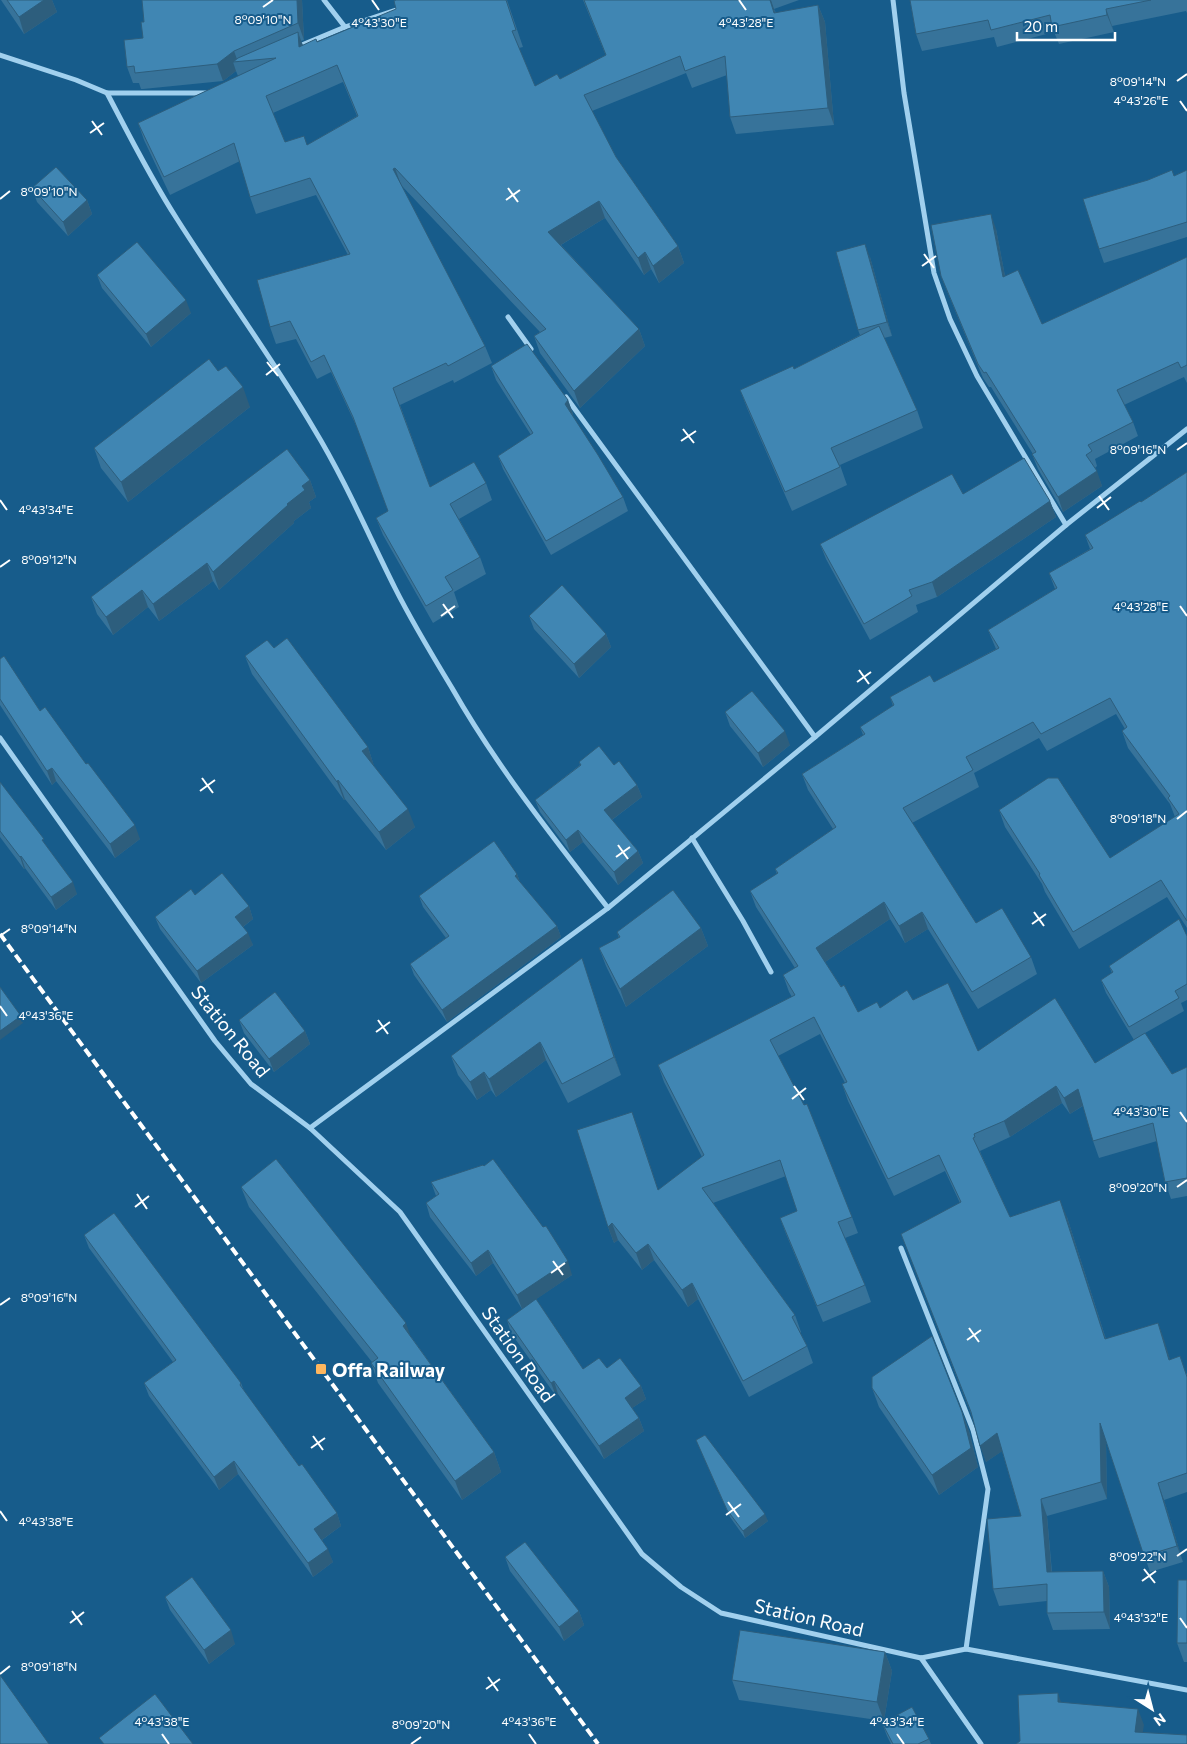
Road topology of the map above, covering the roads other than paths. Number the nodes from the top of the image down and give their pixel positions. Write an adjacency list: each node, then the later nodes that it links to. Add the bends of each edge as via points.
1 (324, 0): 4 (street)
2 (893, 0): 13 (street, via 904,93 934,273 950,319 977,376)
3 (406, 6): 4 (street)
4 (345, 27): 5 (street)
5 (293, 49)
6 (0, 56): 7 (street)
7 (107, 93): 8 (street); 17 (street, via 176,218 316,431 396,590 458,699 525,801)
8 (214, 94)
9 (508, 317): 10 (street)
10 (537, 357)
11 (560, 389): 14 (street)
12 (1187, 429): 13 (street)
13 (1066, 525): 14 (street)
14 (815, 737): 16 (street)
15 (0, 738): 19 (street, Station Road, via 215,1041 251,1084)
16 (692, 838): 17 (street); 18 (street)
17 (608, 908): 19 (street)
18 (771, 972)
19 (310, 1128): 22 (street, Station Road, via 400,1212 642,1554 681,1587 721,1613)
20 (901, 1248): 21 (street, via 973,1430 988,1489)
21 (966, 1648): 22 (street, Station Road); 23 (street, Station Road)
22 (921, 1658): 24 (street)
23 (1187, 1690)
24 (981, 1744)

